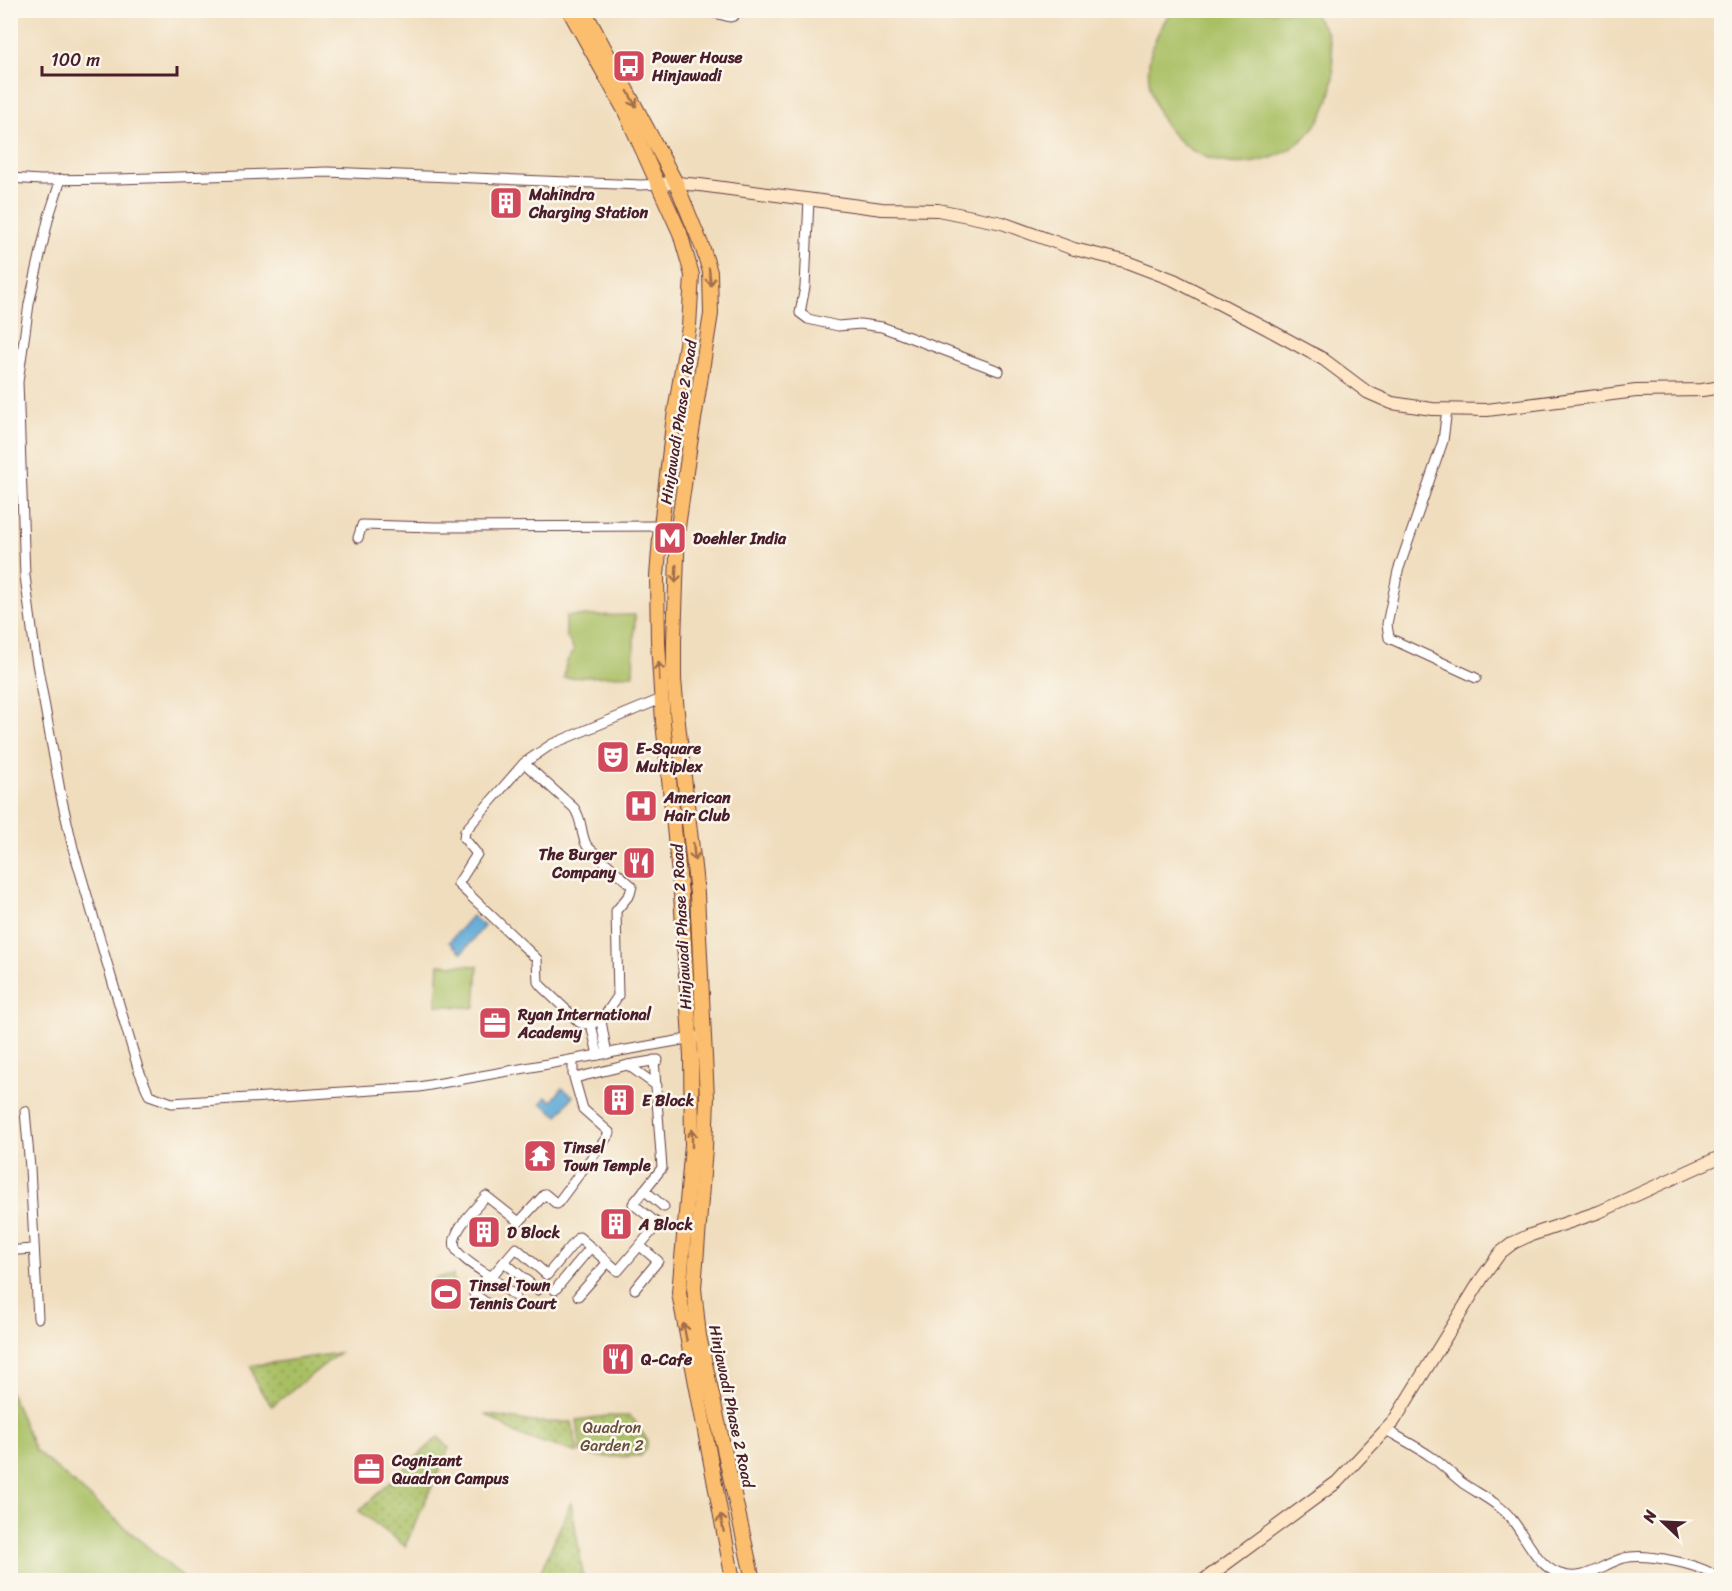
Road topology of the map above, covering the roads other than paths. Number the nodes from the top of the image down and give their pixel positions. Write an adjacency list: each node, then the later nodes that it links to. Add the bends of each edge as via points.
1 (569, 10): 8 (main road, Hinjawadi Phase 2 Road, via 624,109)
2 (584, 10): 7 (main road, Hinjawadi Phase 2 Road, one-way to 7)
3 (704, 10): 4 (street, via 730,17)
4 (735, 10)
5 (10, 178): 6 (street)
6 (61, 179): 8 (street, via 327,172); 22 (street, via 29,304 18,382 25,576 37,663 73,848 149,1095 172,1103 419,1087)
7 (676, 183): 8 (street); 9 (street); 14 (main road, Hinjawadi Phase 2 Road, one-way to 14, via 703,249 711,293)
8 (659, 184): 13 (main road, Hinjawadi Phase 2 Road, via 680,233 692,275 689,326)
9 (809, 199): 10 (street, via 801,313 808,319 837,326 882,327); 12 (street, via 882,209 938,210 1002,223 1074,249 1124,261 1174,280 1264,327 1323,359 1367,392 1392,403)
10 (999, 371)
11 (1722, 387): 12 (street, via 1636,391 1487,411)
12 (1447, 409): 16 (street, via 1443,441 1398,571 1387,624 1389,638)
13 (661, 526): 14 (main road); 15 (street, via 362,525); 17 (main road, Hinjawadi Phase 2 Road, one-way to 13, via 657,618)
14 (678, 527): 20 (main road, Hinjawadi Phase 2 Road, one-way to 20, via 674,680 697,894)
15 (358, 538)
16 (1476, 678)
17 (661, 699): 18 (street, via 552,744); 20 (main road, Hinjawadi Phase 2 Road)
18 (524, 763): 19 (street, via 574,808 587,846 632,886 616,911 618,996); 19 (street, via 465,831 464,838 477,854 458,884 535,956 541,986 579,1022)
19 (596, 1023): 21 (street)
20 (697, 1037): 21 (street); 45 (main road, Hinjawadi Phase 2 Road, one-way to 20, via 679,1293); 46 (main road, Hinjawadi Phase 2 Road, via 706,1117 695,1265 696,1312)
21 (602, 1054): 22 (street)
22 (573, 1060): 24 (street)
23 (628, 1065): 24 (street); 25 (street); 25 (street, via 656,1060)
24 (574, 1078): 36 (street, via 583,1109 610,1132 557,1204 545,1194 519,1222 486,1196 455,1233 455,1247 462,1256)
25 (657, 1086): 28 (street, via 662,1168)
26 (25, 1111): 32 (street)
27 (1722, 1156): 44 (street, via 1599,1212 1528,1236 1500,1253)
28 (644, 1190): 29 (street); 30 (street, via 633,1204 658,1224)
29 (664, 1207)
30 (639, 1246): 35 (street, via 618,1271); 37 (street, via 658,1261)
31 (591, 1247): 34 (street, via 579,1237 547,1275 516,1248); 35 (street); 39 (street)
32 (34, 1249): 33 (street); 43 (street)
33 (18, 1250)
34 (504, 1262): 36 (street); 38 (street)
35 (608, 1262): 41 (street)
36 (490, 1276): 40 (street); 42 (street, via 474,1294)
37 (635, 1289)
38 (538, 1290)
39 (555, 1290)
40 (515, 1296)
41 (578, 1296)
42 (489, 1305)
43 (38, 1317)
44 (1386, 1430): 47 (street, via 1337,1482); 48 (street, via 1433,1458 1502,1510 1550,1569 1561,1574 1587,1574 1626,1558 1641,1557 1686,1563)
45 (733, 1581)
46 (753, 1581)
47 (1204, 1581)
48 (1720, 1581)

